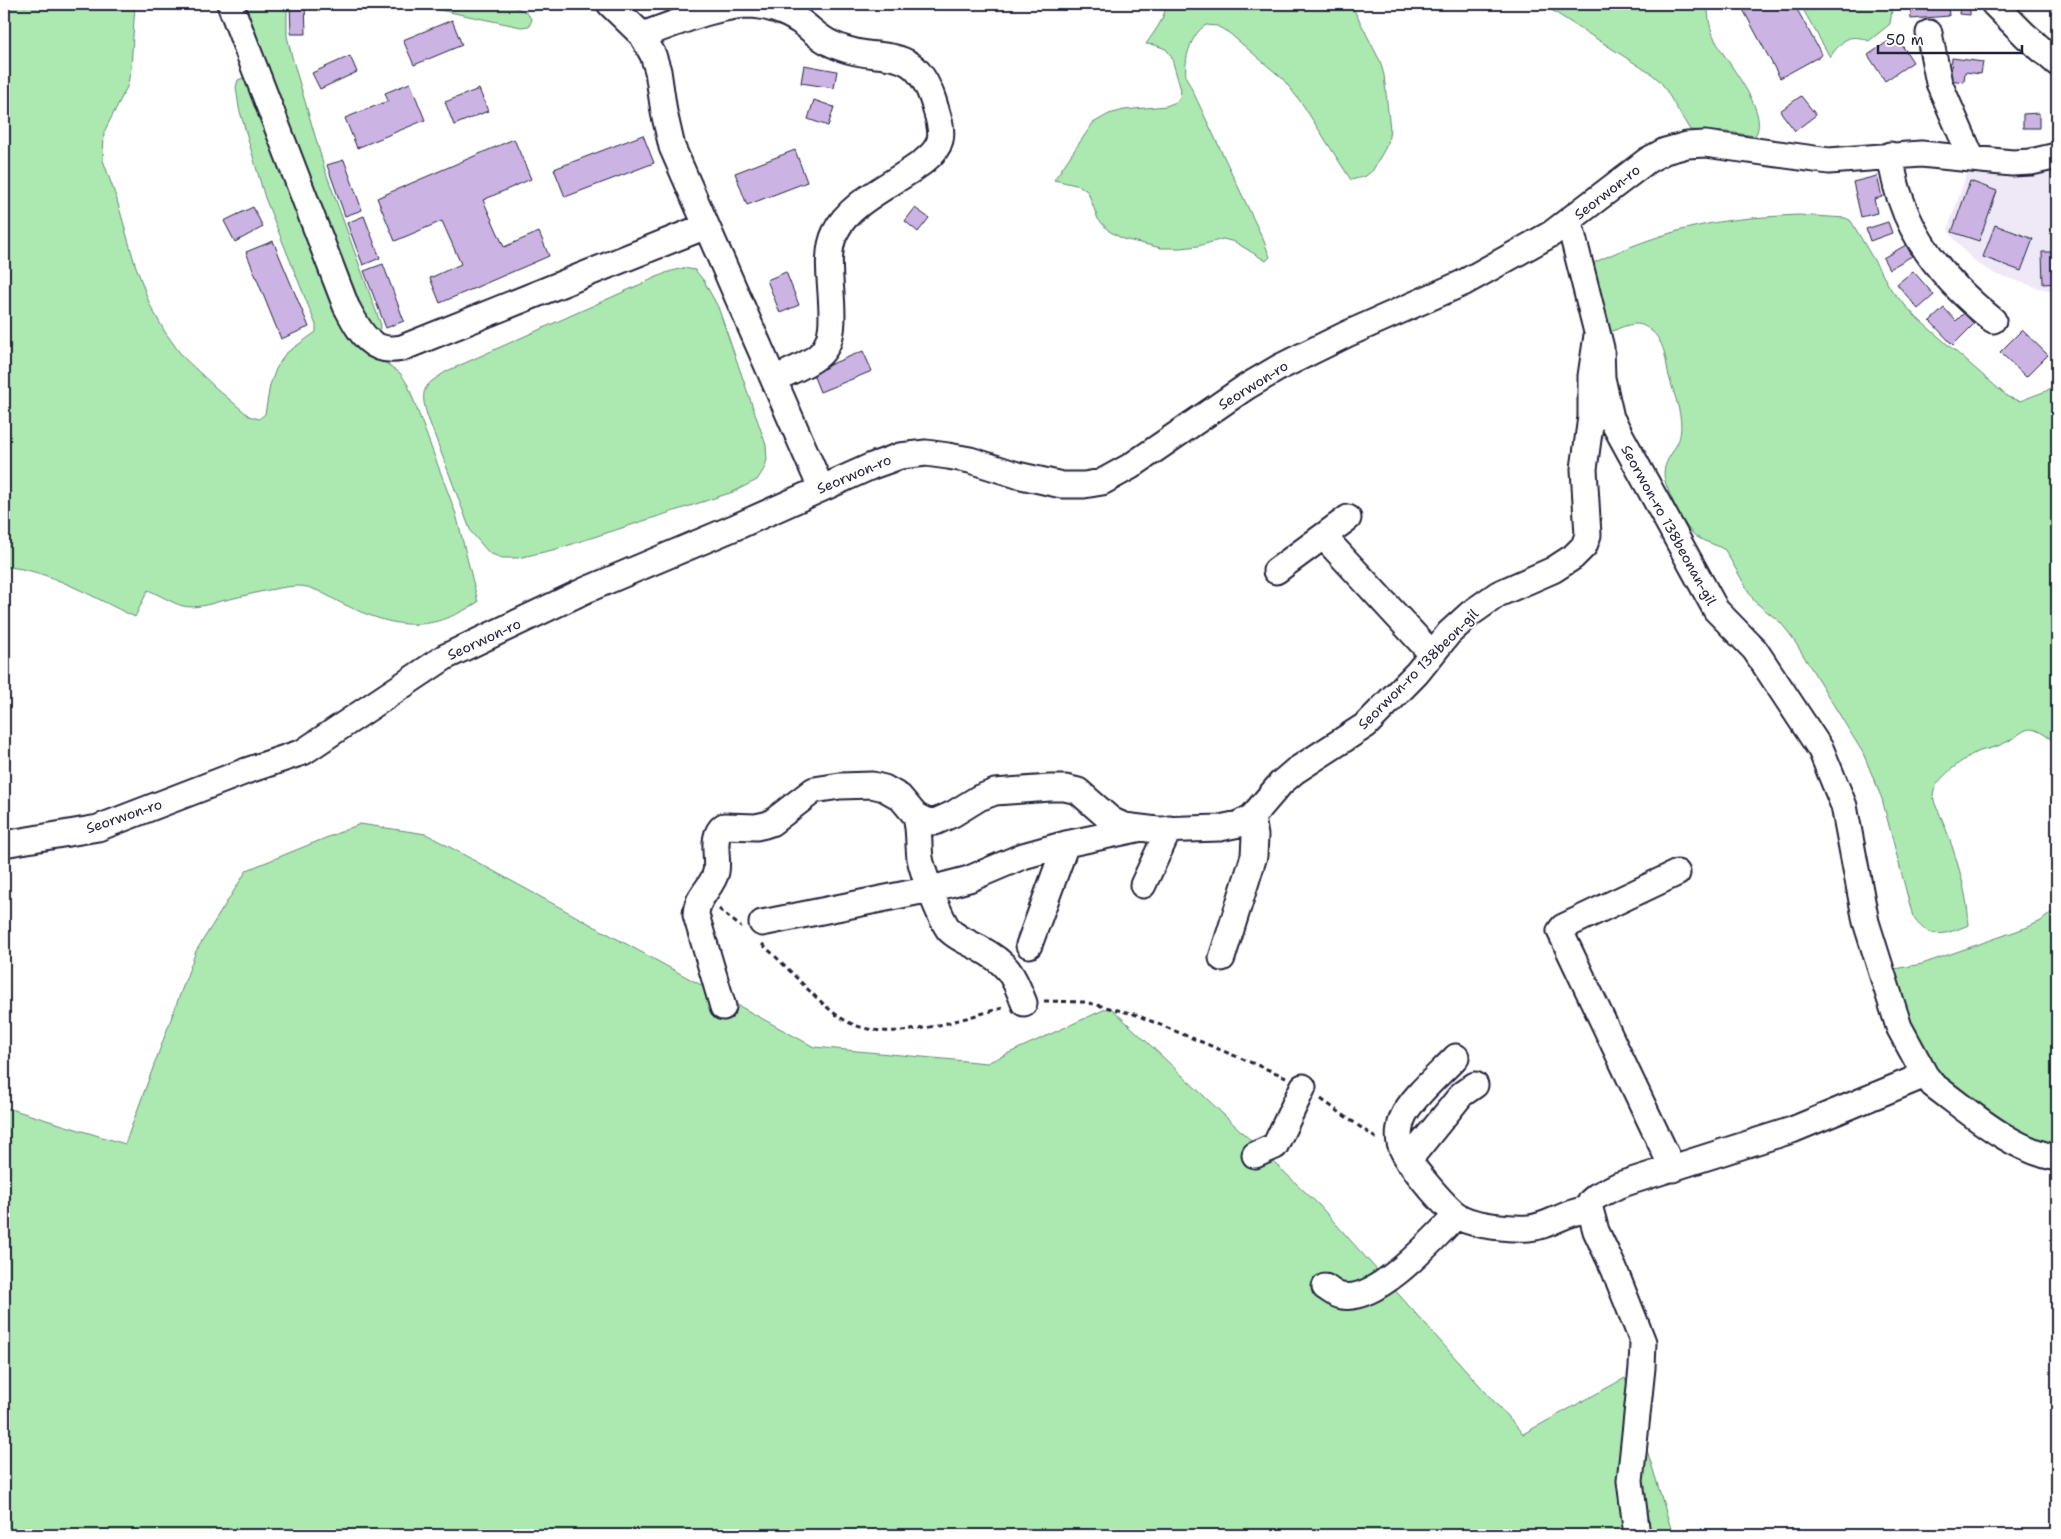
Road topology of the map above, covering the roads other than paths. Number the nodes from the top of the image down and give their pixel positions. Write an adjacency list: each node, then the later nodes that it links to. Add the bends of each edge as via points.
1 (230, 4): 11 (street, via 346,306 364,337 375,346 390,351 409,346)
2 (610, 4): 5 (street)
3 (1994, 4): 6 (street)
4 (1929, 33): 9 (street, via 1938,83)
5 (642, 35): 11 (street, via 654,55 672,147); 14 (street, via 726,7 767,7 800,21 840,48 907,62 916,68 929,90 940,124 941,139 937,149 929,158 867,197 840,222 833,235 828,268 832,323 826,348 818,356)
6 (2057, 63)
7 (1890, 155): 9 (street, Seorwon-ro); 10 (street, Seorwon-ro, via 1829,161 1723,146 1687,145 1648,160); 12 (street, via 1900,200 1920,240 1955,287)
8 (2057, 156): 9 (street, Seorwon-ro, via 2012,163)
9 (1972, 158)
10 (1569, 221): 13 (street, Seorwon-ro 138beonan-gil); 15 (street, Seorwon-ro, via 1463,283 1347,334 1246,387 1124,471 1102,482 1062,485 970,460 926,453 900,456)
11 (706, 226): 14 (street)
12 (1993, 320)
13 (1597, 335): 19 (street, Seorwon-ro 138beon-gil, via 1584,469 1588,535 1584,546 1553,570 1498,594 1471,613); 35 (street, Seorwon-ro 138beonan-gil, via 1611,418 1716,610 1755,650 1820,750 1844,806 1866,922 1899,1027)
14 (774, 379): 15 (street)
15 (821, 488): 24 (street, Seorwon-ro, via 586,590 445,657 303,752 98,828)
16 (1348, 518): 17 (street)
17 (1324, 537): 18 (street); 19 (street)
18 (1276, 571)
19 (1432, 654): 21 (street, Seorwon-ro 138beon-gil, via 1366,725 1295,771)
20 (916, 816): 22 (street, Seorwon-ro 138beon-gil, via 935,822 995,792 1065,788 1078,791 1112,820 1124,826); 28 (street, via 920,830 920,859); 33 (street, via 900,797 884,788 840,786 814,790 771,823 756,827 730,825 720,829 716,872 696,907 696,915)
21 (1252, 817): 23 (street, Seorwon-ro 138beon-gil, via 1220,828); 31 (street, via 1256,836 1254,856)
22 (1143, 828): 23 (street, Seorwon-ro 138beon-gil); 25 (street)
23 (1169, 829): 27 (street)
24 (4, 844)
25 (1066, 844): 28 (street, via 1023,856 969,879); 30 (street)
26 (1677, 874): 41 (street, via 1560,930)
27 (1143, 885)
28 (931, 890): 29 (street); 32 (street, via 948,929 960,939 994,956 1014,976)
29 (755, 931)
30 (1029, 945)
31 (1222, 958)
32 (1024, 1003)
33 (723, 1007)
34 (1456, 1057): 40 (street, via 1409,1106 1403,1117 1400,1143)
35 (1925, 1075): 39 (street, Seorwon-ro 138beonan-gil, via 1933,1085 2000,1134 2031,1151); 41 (street, via 1792,1130)
36 (1475, 1085): 40 (street, via 1457,1100)
37 (1303, 1087): 38 (street, via 1275,1146)
38 (1255, 1154)
39 (2057, 1158)
40 (1408, 1161): 43 (street)
41 (1673, 1169): 42 (street, via 1597,1196 1591,1201)
42 (1590, 1209): 43 (street, via 1576,1210 1528,1228 1493,1225); 45 (street, via 1596,1231 1643,1342 1630,1481)
43 (1457, 1215): 44 (street, via 1391,1278 1352,1296 1341,1296)
44 (1325, 1286)
45 (1637, 1535)

